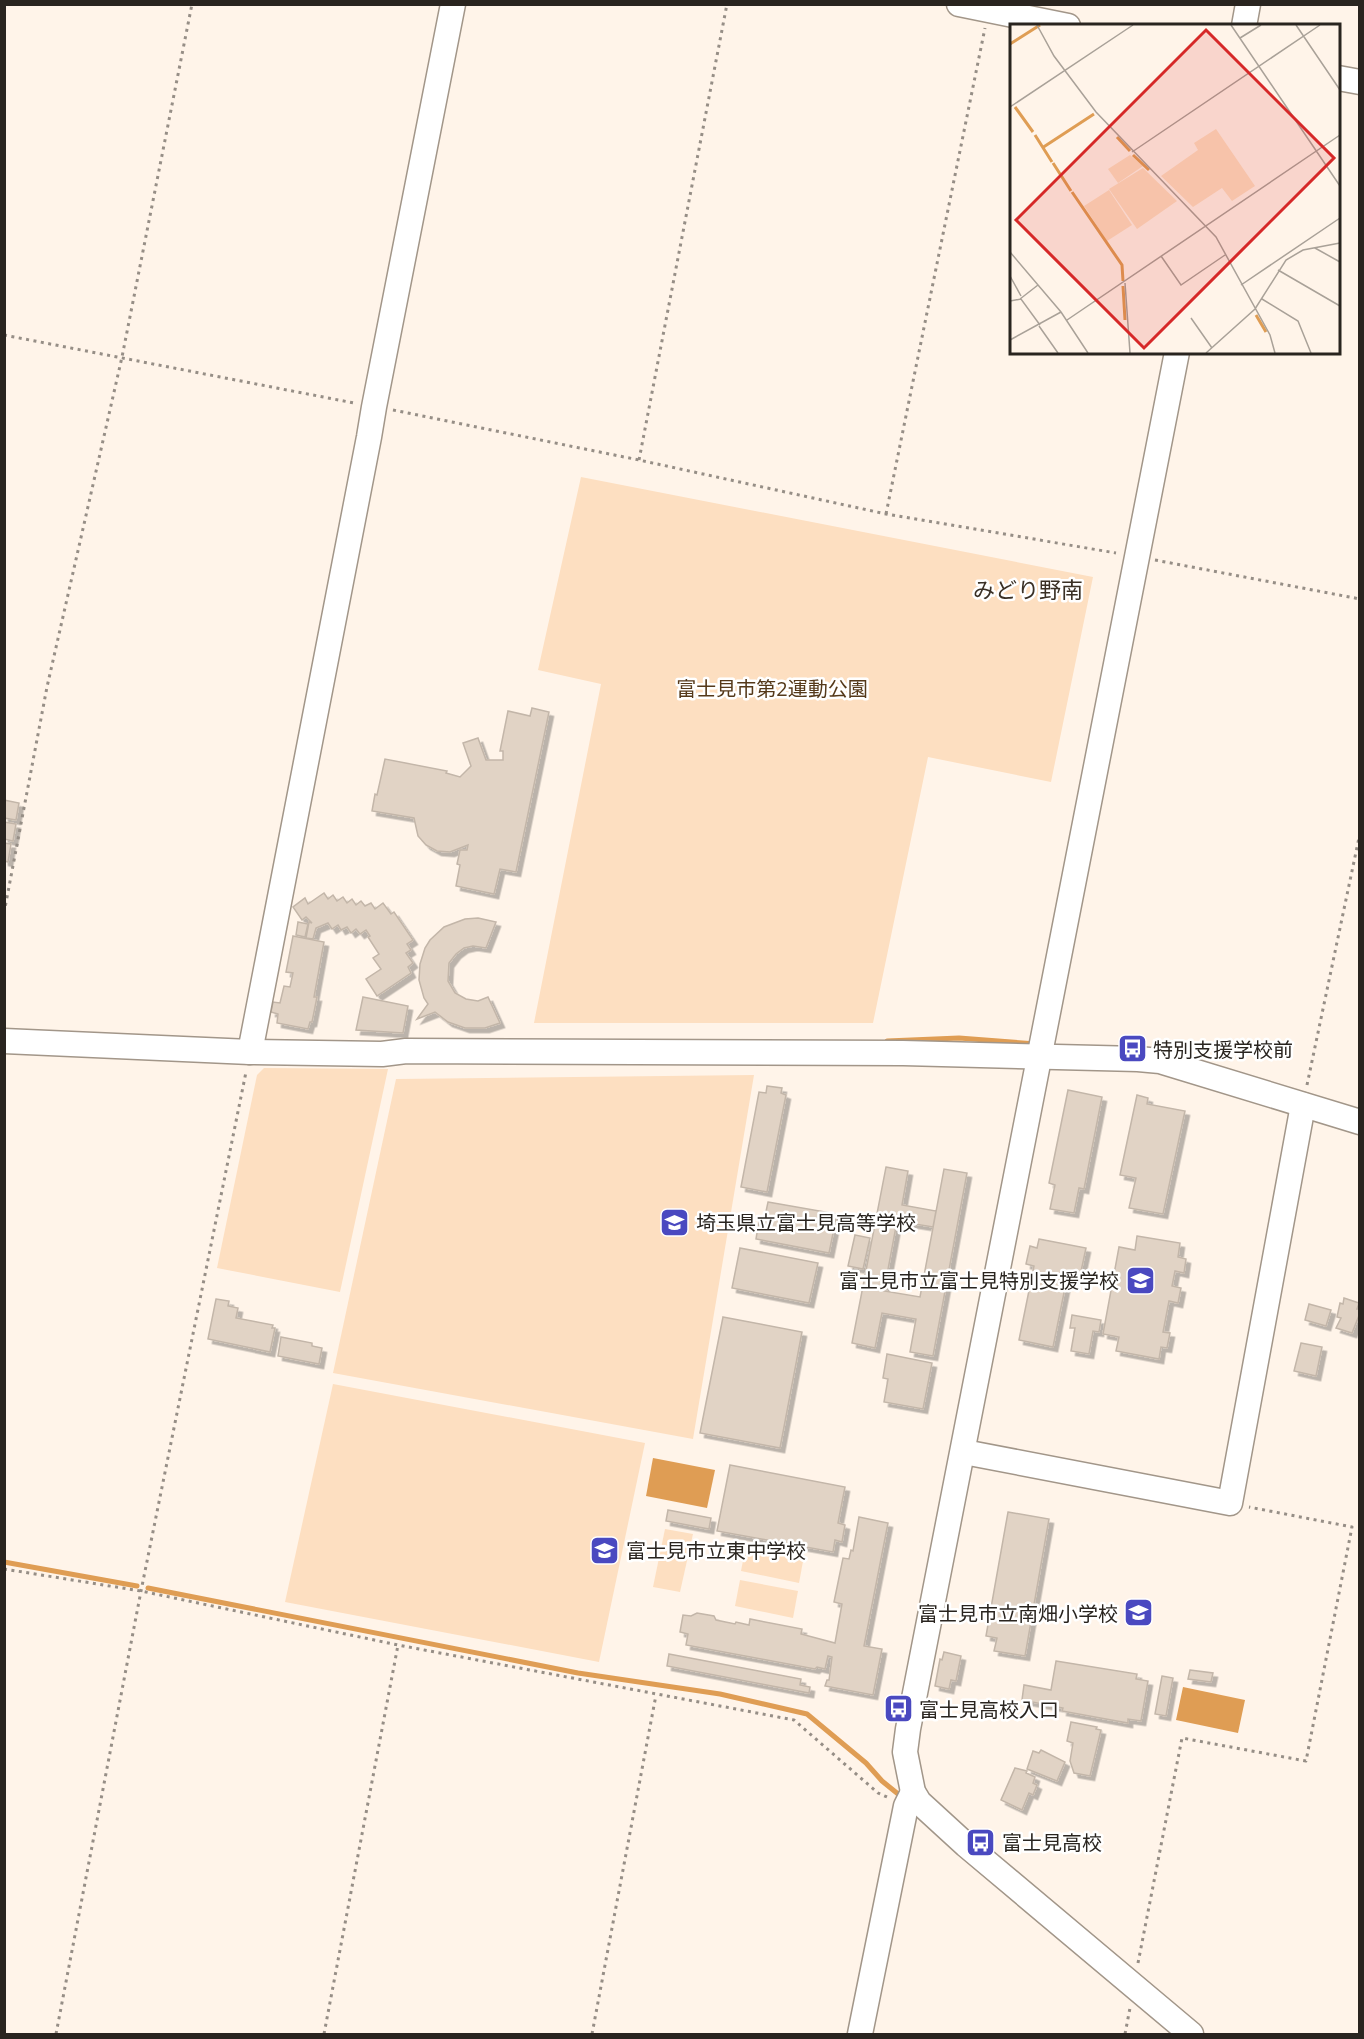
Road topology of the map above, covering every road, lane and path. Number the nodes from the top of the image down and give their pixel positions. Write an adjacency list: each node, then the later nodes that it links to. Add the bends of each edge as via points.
1 (192, 4): 13 (path)
2 (453, 4): 14 (street)
3 (727, 4): 15 (path)
4 (959, 4): 6 (street)
5 (1248, 4): 8 (street)
6 (988, 10): 7 (street); 16 (path)
7 (1058, 24)
8 (1244, 24)
9 (1340, 78): 10 (street)
10 (1359, 82)
11 (4, 335): 13 (path)
12 (1178, 354): 17 (street)
13 (122, 357): 14 (path); 20 (path, via 47,687)
14 (374, 407): 15 (path); 22 (street)
15 (639, 460): 16 (path)
16 (886, 514): 17 (path)
17 (1136, 556): 18 (path); 23 (street)
18 (1359, 599)
19 (1359, 833): 24 (path)
20 (4, 913)
21 (4, 1041): 22 (street)
22 (250, 1052): 23 (street); 29 (path)
23 (1040, 1056): 24 (street, via 1160,1061); 26 (street)
24 (1303, 1105): 25 (street); 27 (street)
25 (1359, 1122)
26 (964, 1452): 27 (street); 32 (street, via 908,1729 905,1752)
27 (1230, 1503): 33 (path, via 1352,1527 1306,1761 1182,1738)
28 (4, 1569): 29 (path)
29 (141, 1591): 30 (path); 34 (path)
30 (398, 1645): 31 (path); 35 (path)
31 (657, 1695): 32 (path, via 794,1720 878,1793); 36 (path)
32 (909, 1799): 33 (street, via 919,1802); 37 (street)
33 (1134, 1987): 38 (street)
34 (56, 2034)
35 (324, 2034)
36 (592, 2034)
37 (860, 2034)
38 (1191, 2034)

